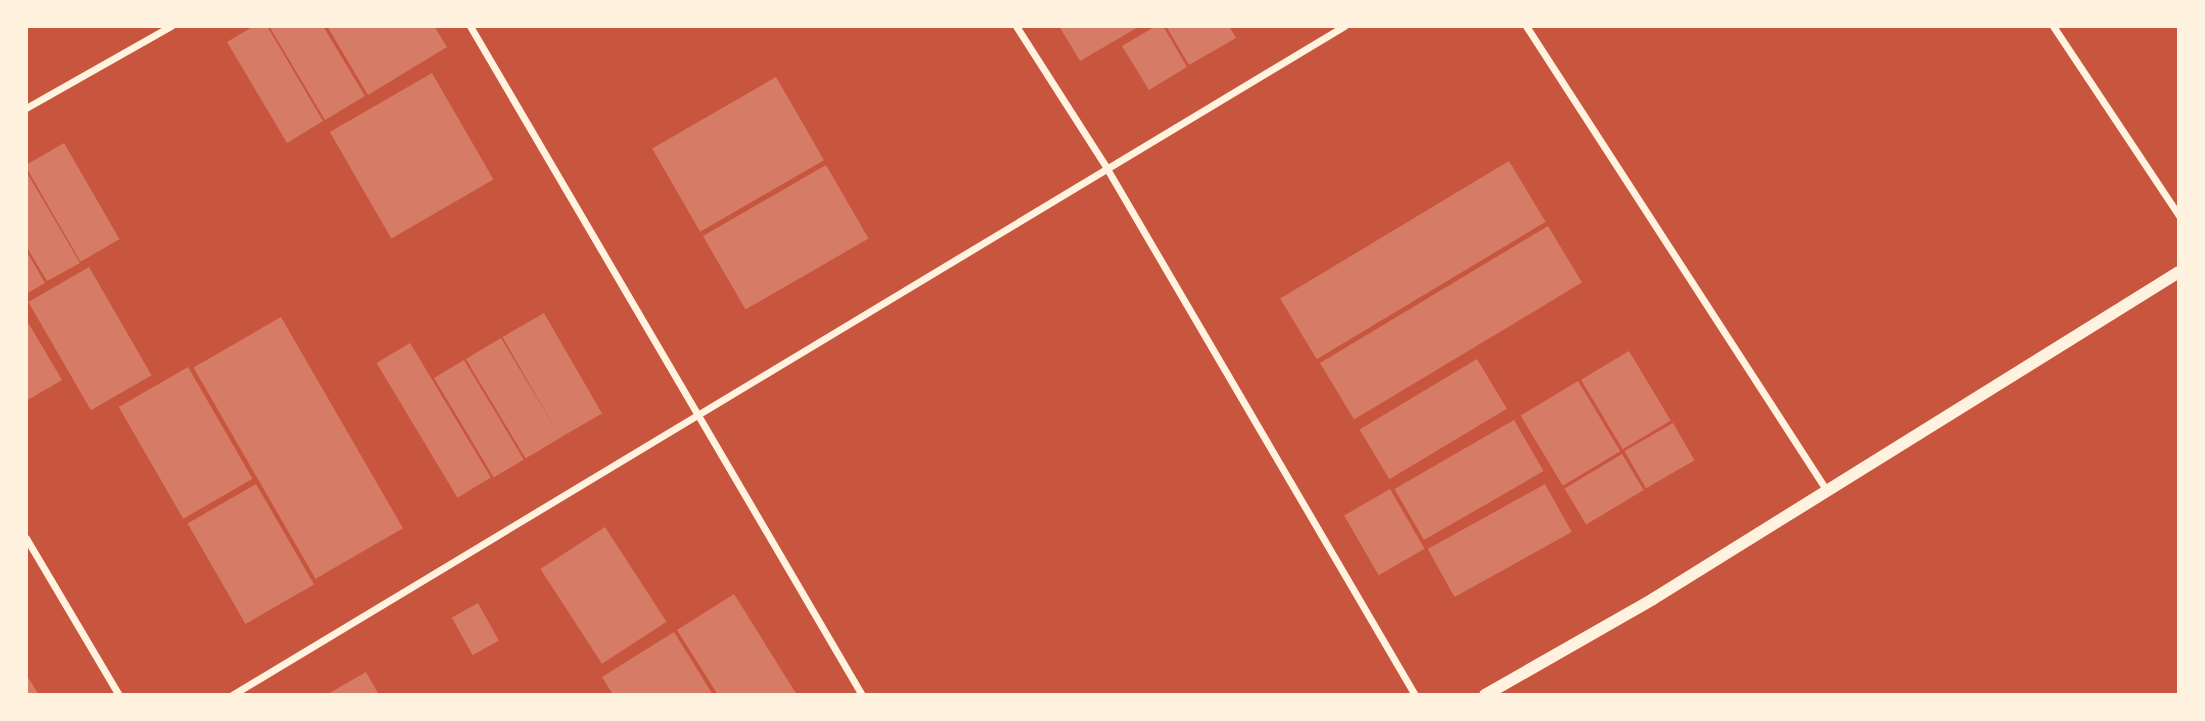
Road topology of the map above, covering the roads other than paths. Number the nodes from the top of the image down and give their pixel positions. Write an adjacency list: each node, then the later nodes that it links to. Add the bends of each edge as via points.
1 (171, 26): 7 (street)
2 (470, 26): 11 (street)
3 (1016, 26): 8 (street)
4 (1344, 26): 8 (street)
5 (1526, 26): 12 (street)
6 (2053, 26): 9 (street)
7 (26, 107)
8 (1106, 167): 11 (street); 17 (street)
9 (2179, 216)
10 (2179, 272): 12 (street)
11 (698, 417): 15 (street); 16 (street)
12 (1827, 491): 18 (street, via 1653,599)
13 (26, 538): 14 (street)
14 (119, 695)
15 (232, 695)
16 (862, 695)
17 (1415, 695)
18 (1485, 695)

